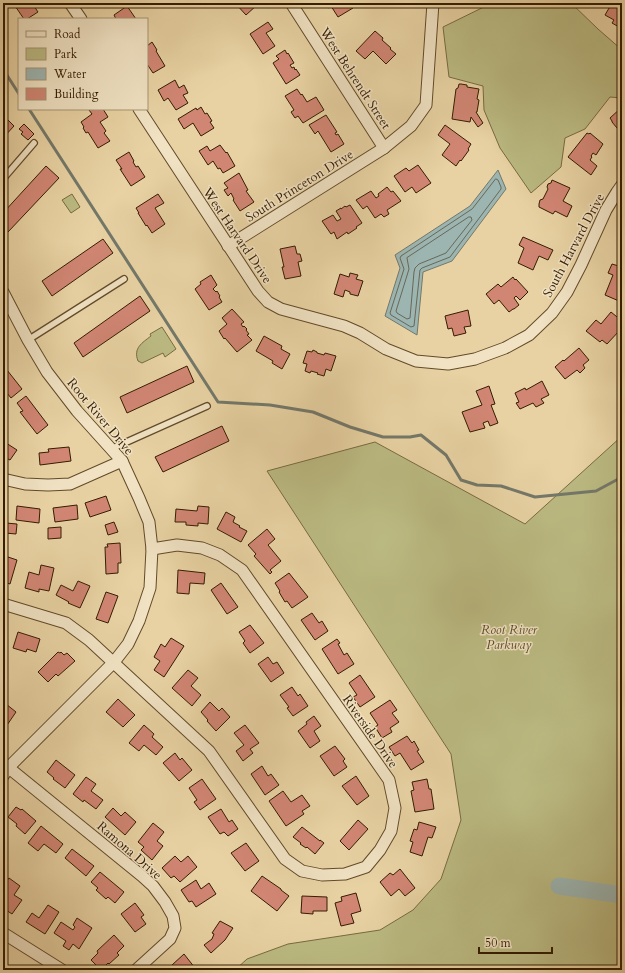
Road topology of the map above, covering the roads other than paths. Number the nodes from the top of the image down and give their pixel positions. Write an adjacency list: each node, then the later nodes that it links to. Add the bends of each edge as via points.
1 (70, 3): 4 (street)
2 (291, 3): 7 (street, West Behrendt Street)
3 (433, 3): 7 (street, South Princeton Drive, via 426,105 411,126)
4 (80, 18)
5 (140, 110): 10 (street, West Harvard Drive)
6 (34, 143): 8 (lane)
7 (384, 148): 10 (street, South Princeton Drive)
8 (3, 179)
9 (622, 185): 14 (street, South Harvard Drive, via 606,210 567,292 552,313 529,335 505,348 475,359 448,364)
10 (228, 246): 14 (street, West Harvard Drive, via 268,302 280,309 344,326 386,349)
11 (124, 279): 13 (lane)
12 (3, 292): 13 (street, Root River Drive)
13 (28, 340): 16 (street, Root River Drive, via 46,372)
14 (416, 361)
15 (207, 406): 16 (lane)
16 (111, 449): 17 (street, Root River Drive)
17 (122, 461): 18 (street, via 70,484 25,484); 19 (street, Root River Drive, via 149,522)
18 (3, 479)
19 (152, 549): 21 (street, Root River Drive, via 150,588 139,621 128,644); 21 (street, Riverside Drive, via 177,545 202,548 220,555 242,570 389,780 395,808 391,831 380,850 366,867 345,874 322,875 302,871 285,859 209,751)
20 (3, 604): 21 (street, Riverside Drive, via 66,623)
21 (114, 662): 22 (street, Root River Drive)
22 (5, 769): 25 (street, Ramona Drive, via 142,876 164,902 175,928 170,939)
23 (3, 933): 24 (street)
24 (62, 970)
25 (136, 970)

